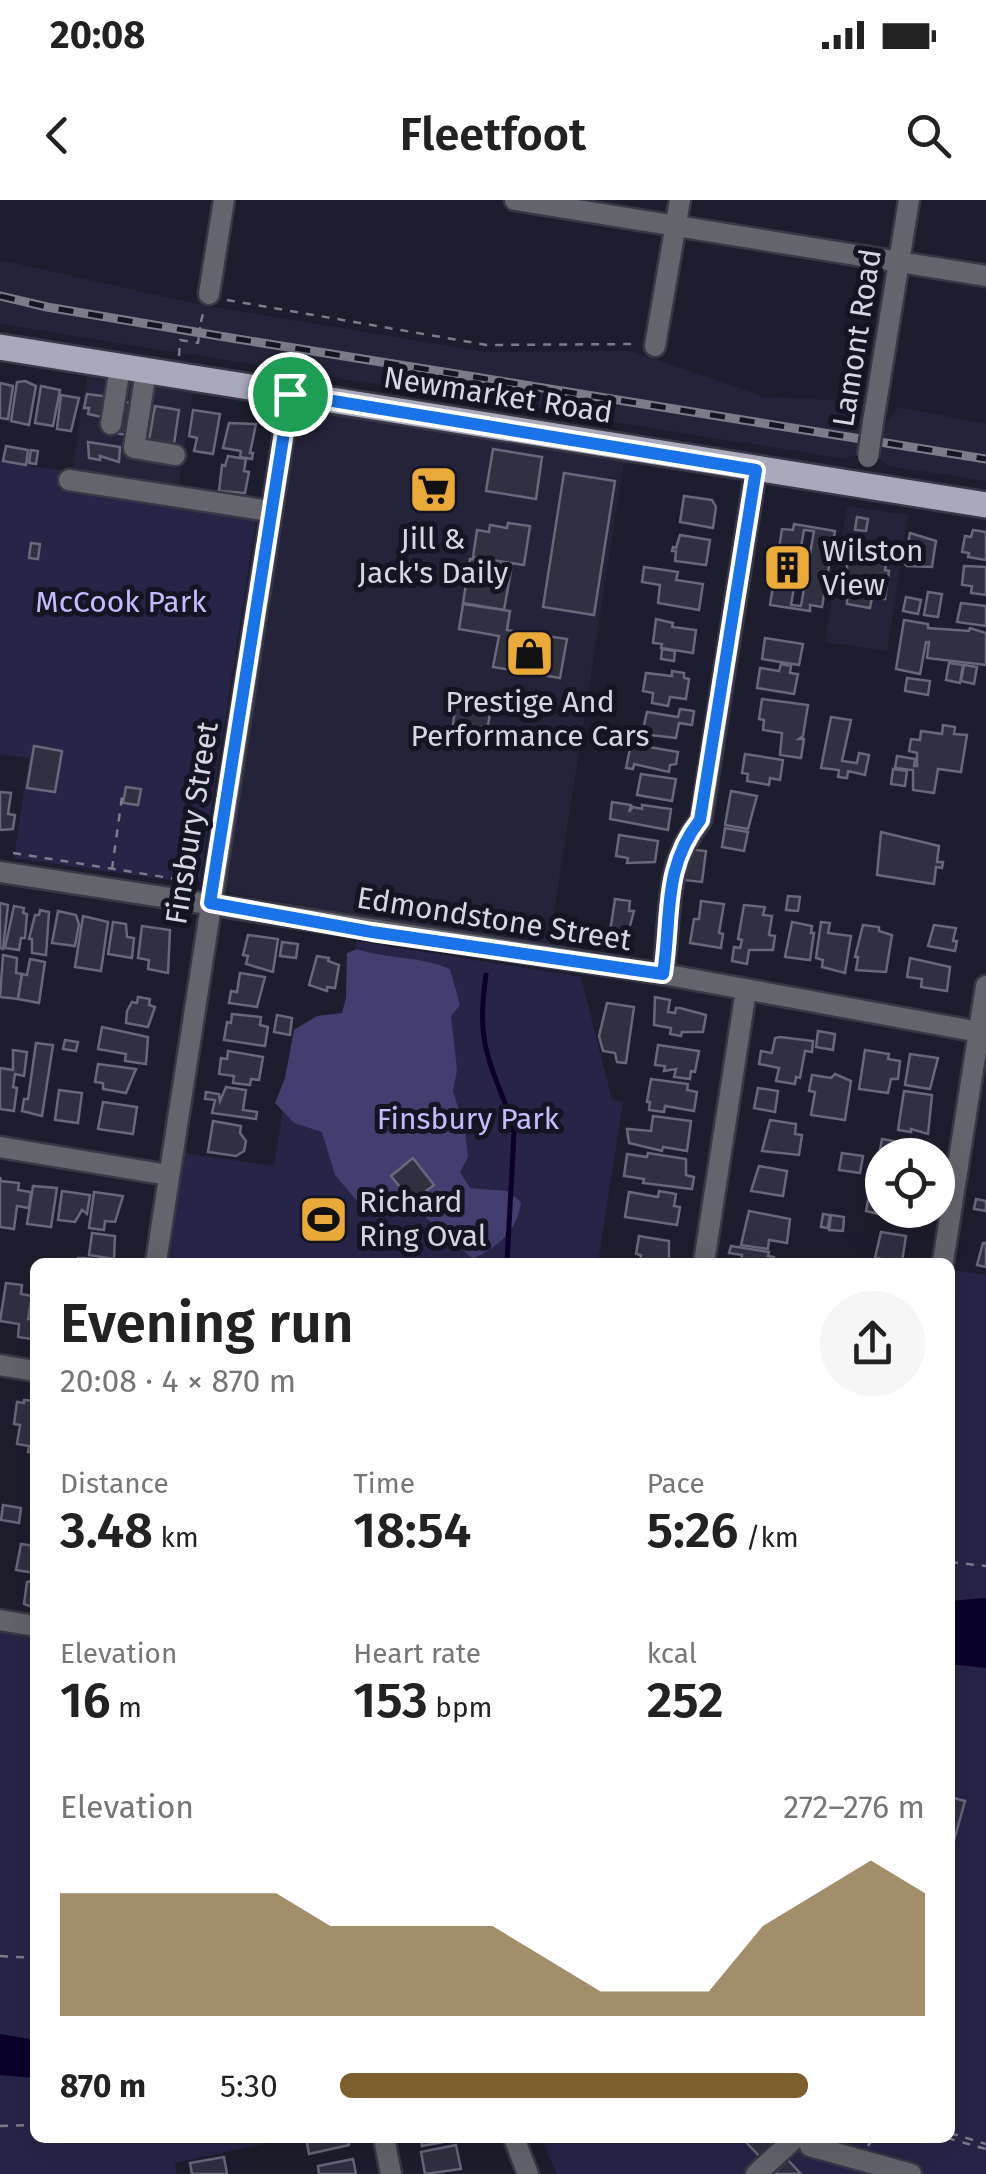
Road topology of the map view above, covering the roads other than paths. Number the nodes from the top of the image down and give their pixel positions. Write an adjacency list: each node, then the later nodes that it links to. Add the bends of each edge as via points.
1 (224, 200): 8 (street)
2 (515, 200): 5 (street)
3 (680, 200): 5 (street)
4 (910, 200): 6 (street, Lamont Road)
5 (676, 226): 6 (street); 9 (street)
6 (900, 262): 7 (street); 18 (street, Lamont Road, bridge)
7 (986, 276)
8 (208, 296)
9 (656, 343)
10 (0, 347): 11 (main road, Newmarket Road)
11 (120, 367): 12 (main road, Newmarket Road); 14 (street)
12 (146, 371): 13 (main road, Newmarket Road); 15 (street, via 134,448)
13 (290, 394): 16 (main road, Newmarket Road); 20 (street, Finsbury Street)
14 (111, 424)
15 (176, 455)
16 (756, 470): 18 (main road, Newmarket Road); 23 (street, via 700,820 672,874)
17 (69, 480): 20 (street)
18 (863, 486): 19 (main road, Newmarket Road)
19 (986, 506)
20 (270, 512): 22 (street, Finsbury Street)
21 (0, 872): 22 (street, Edmondstone Street)
22 (210, 903): 23 (street, Edmondstone Street); 28 (street, Finsbury Street)
23 (663, 974): 25 (street, Edmondstone Street)
24 (986, 986): 26 (street)
25 (746, 990): 26 (street, Edmondstone Street); 30 (street)
26 (978, 1032): 31 (street)
27 (0, 1147): 28 (street)
28 (168, 1175): 29 (street, Finsbury Street)
29 (157, 1258)
30 (705, 1258)
31 (944, 1258)
32 (0, 1365): 33 (street)
33 (30, 1370)
34 (0, 1620): 35 (street)
35 (30, 1625)
36 (385, 2143): 40 (street)
37 (516, 2143): 41 (street)
38 (799, 2143): 42 (street)
39 (813, 2143): 43 (street)
40 (391, 2174)
41 (528, 2174)
42 (756, 2174)
43 (911, 2174)

